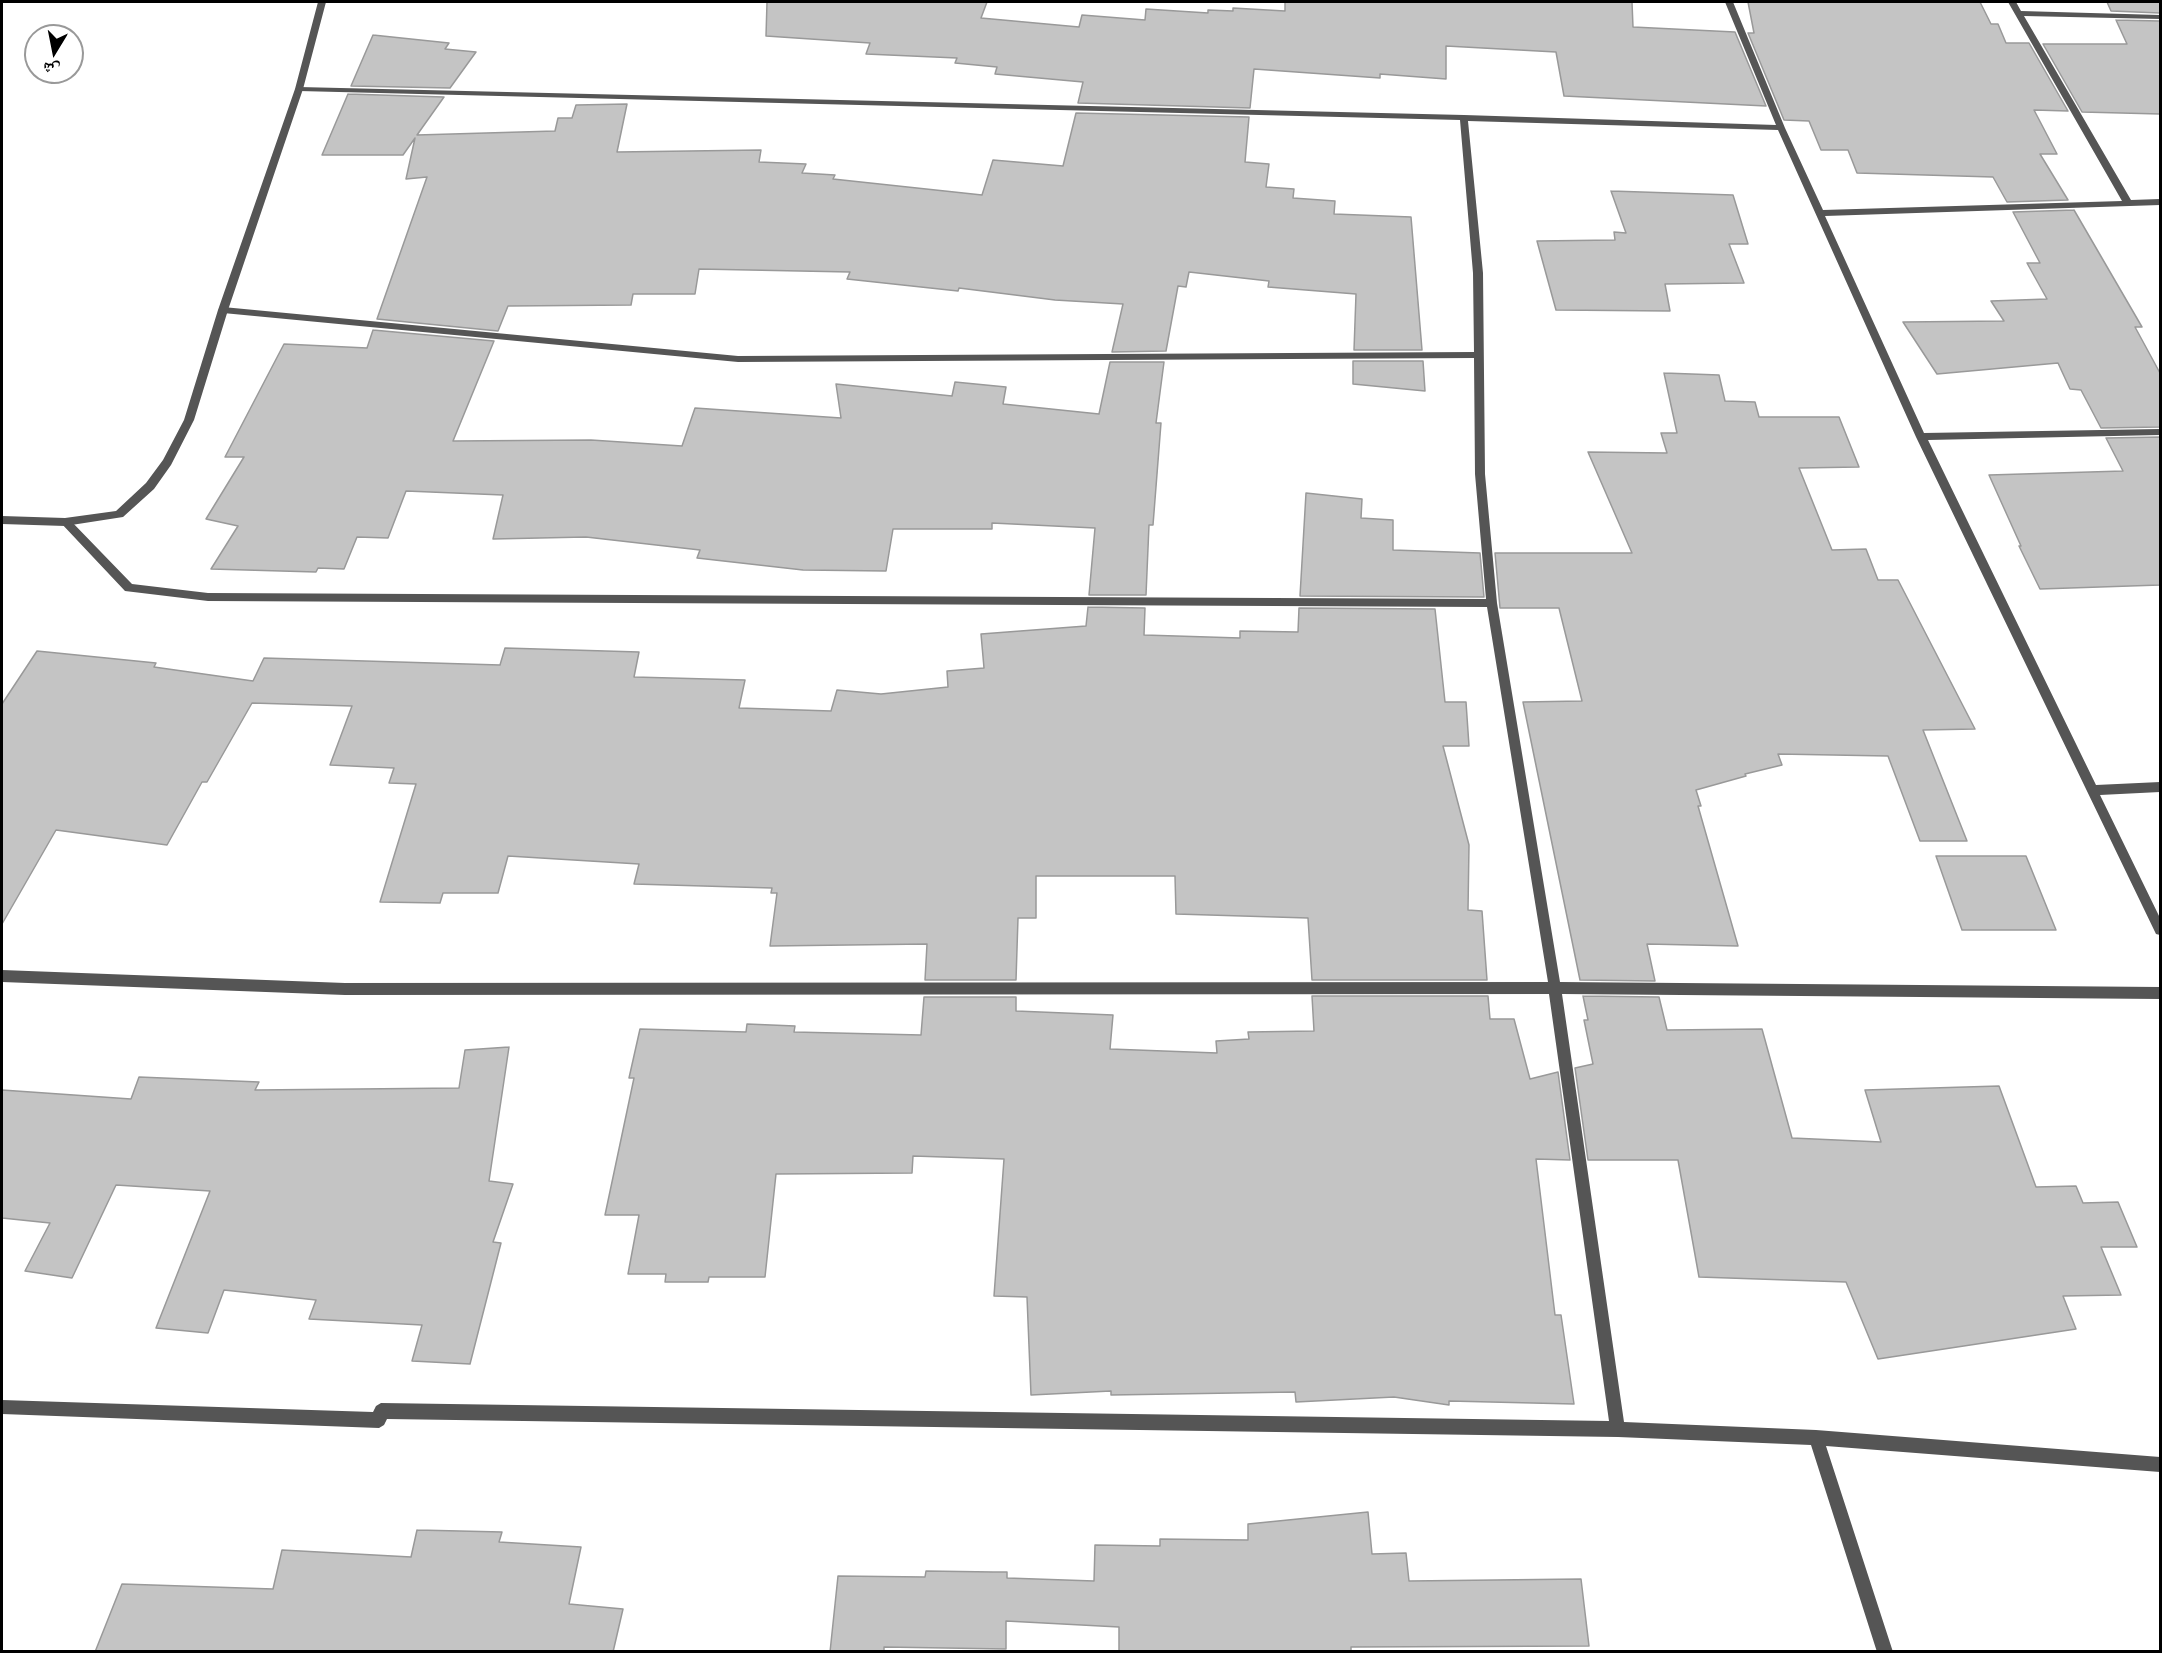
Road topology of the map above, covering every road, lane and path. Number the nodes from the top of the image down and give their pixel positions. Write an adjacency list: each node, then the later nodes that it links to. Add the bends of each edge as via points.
1 (322, 2): 6 (street)
2 (1729, 2): 8 (street)
3 (2012, 2): 4 (street)
4 (2018, 13): 5 (street); 10 (street)
5 (2160, 17)
6 (299, 89): 7 (street); 12 (street)
7 (1464, 118): 8 (street); 13 (street, via 1478,273)
8 (1780, 128): 11 (street)
9 (2160, 202): 10 (street)
10 (2128, 203): 11 (street)
11 (1820, 213): 15 (street)
12 (223, 310): 13 (street, via 738,359); 17 (street, via 189,420 150,486 119,514)
13 (1478, 355): 18 (street, via 1480,474)
14 (2160, 432): 15 (street)
15 (1921, 438): 20 (street)
16 (2, 520): 17 (street)
17 (65, 522): 18 (street, via 129,588 208,597)
18 (1492, 603): 23 (street)
19 (2160, 787): 20 (street)
20 (2094, 790): 21 (street)
21 (2160, 930)
22 (2, 976): 23 (street, via 345,989)
23 (1555, 988): 24 (street); 26 (street)
24 (2160, 993)
25 (2, 1407): 26 (street, via 379,1420 381,1411)
26 (1617, 1430): 27 (street)
27 (1816, 1438): 28 (street); 29 (street)
28 (2160, 1464)
29 (1885, 1652)

